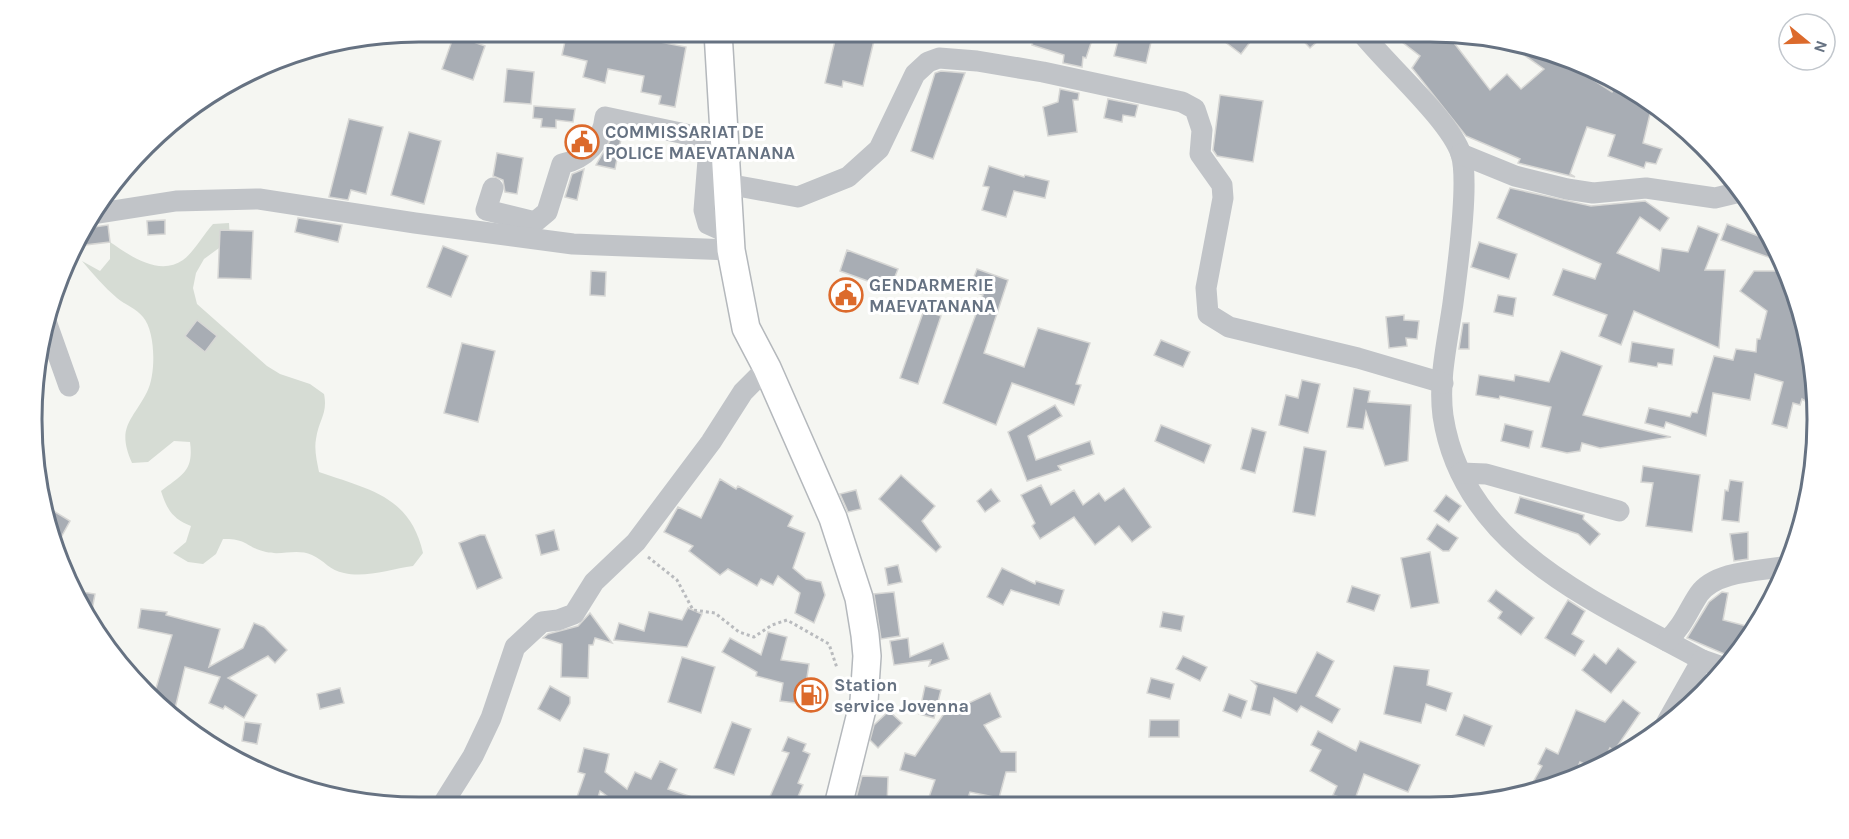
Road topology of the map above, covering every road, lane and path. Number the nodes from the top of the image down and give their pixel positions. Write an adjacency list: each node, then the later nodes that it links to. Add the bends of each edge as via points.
1 (719, 42): 4 (main road)
2 (1370, 42): 3 (street, via 1440,122)
3 (1461, 154): 6 (street, via 1515,177 1593,193 1646,188 1715,198); 11 (street, via 1464,174 1458,260)
4 (727, 184): 8 (main road); 11 (street, via 798,197 848,177 879,149 915,74 939,58 1044,72 1182,102 1195,109 1202,130 1200,154 1222,185 1222,210 1206,288 1208,314 1230,327)
5 (493, 188): 8 (street, via 486,210 535,222 547,212 562,164 577,161 596,142 605,117 690,135 702,141 708,160 704,210 708,224)
6 (1732, 194)
7 (105, 212): 8 (street, via 176,201 259,199 573,244)
8 (731, 239): 10 (main road, via 746,328)
9 (51, 336): 12 (street)
10 (767, 368): 15 (street, via 743,392); 23 (main road, via 833,518 859,598 866,635 864,701)
11 (1443, 383): 13 (street, via 1443,414 1450,449)
12 (69, 386)
13 (1461, 473): 14 (street, via 1486,474); 17 (street, via 1474,501 1491,522 1539,566)
14 (1619, 511)
15 (636, 542): 20 (path, via 677,580 693,610 716,613 739,632 754,637 787,620 829,644); 22 (street, via 594,582 574,614 542,622 515,647 486,728)
16 (1776, 568): 17 (street, via 1710,582)
17 (1667, 641): 18 (street)
18 (1702, 660): 19 (street); 21 (street)
19 (1716, 665)
20 (837, 668)
21 (1677, 703)
22 (448, 797)
23 (840, 797)

